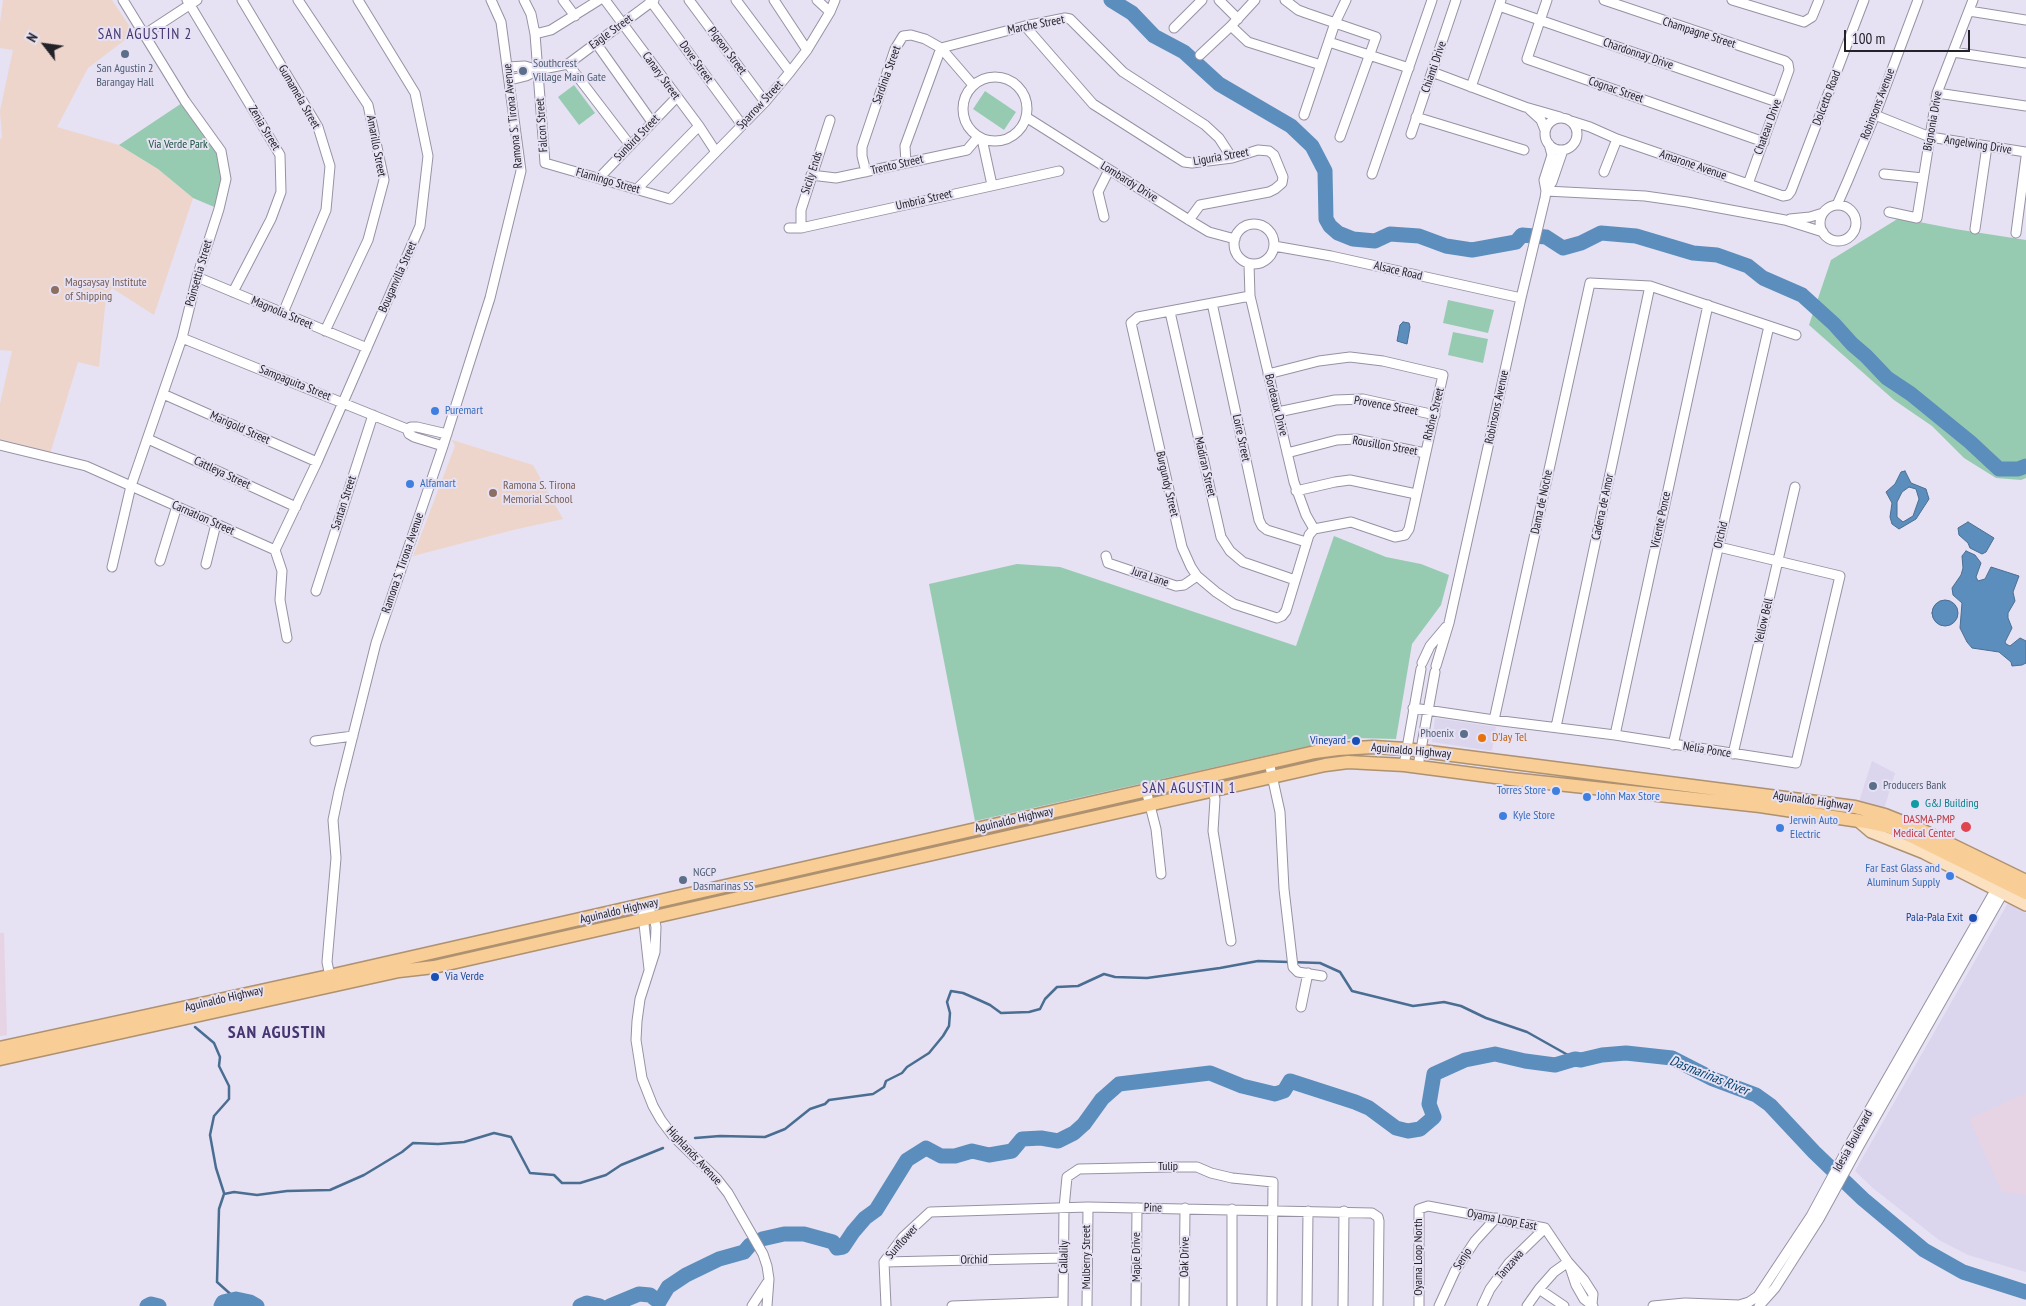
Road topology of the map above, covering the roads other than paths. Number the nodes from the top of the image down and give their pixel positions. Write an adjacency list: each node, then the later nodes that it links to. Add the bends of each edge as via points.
1 (123, 0): 43 (street, Poinsettia Street)
2 (242, 0): 139 (street, Gumamela Street, via 318,127 330,166 326,210)
3 (298, 0): 141 (street, Amarillo Street, via 368,105 384,180 368,240)
4 (358, 0): 144 (street, Bouganvilla Street, via 415,93 428,156 420,226)
5 (491, 0): 55 (street, Ramona S. Tirona Avenue, via 501,22)
6 (524, 0): 44 (street, Falcon Street, via 532,14)
7 (562, 0): 34 (street)
8 (599, 0): 34 (street)
9 (605, 0): 39 (street, Canary Street)
10 (689, 0): 66 (street, Pigeon Street)
11 (736, 0): 59 (street)
12 (774, 0): 48 (street)
13 (817, 0): 33 (street)
14 (834, 0): 33 (street, Sparrow Street)
15 (1202, 0): 42 (street)
16 (1219, 0): 35 (street)
17 (1255, 0): 35 (street)
18 (1284, 0): 38 (street, via 1298,10)
19 (1346, 0): 38 (street)
20 (1432, 0): 56 (street)
21 (1456, 0): 60 (street, Chianti Drive)
22 (1547, 0): 36 (street, Cognac Street)
23 (1604, 0): 58 (street, Champagne Street, via 1785,61)
24 (1732, 0): 25 (street, via 1799,21 1808,21 1812,17)
25 (1819, 0)
26 (1864, 0): 114 (street, Dolcetto Road)
27 (1918, 0): 71 (street, Robinsons Avenue)
28 (1973, 0): 32 (street, Bignonia Drive)
29 (191, 1): 43 (street); 133 (street, Zenia Street, via 280,155 281,192 271,219)
30 (652, 1): 39 (street, Eagle Street); 78 (street, Dove Street)
31 (1500, 3): 36 (street, Chardonnay Drive); 63 (street)
32 (1968, 11): 37 (street); 49 (street, Bignonia Drive)
33 (830, 12): 48 (street, Sparrow Street)
34 (575, 16): 44 (street, via 551,30)
35 (1238, 19): 41 (street)
36 (1540, 20): 67 (street, Chardonnay Drive); 88 (street, Cognac Street, via 1527,59)
37 (2026, 20)
38 (1336, 23): 45 (street); 51 (street, via 1376,37)
39 (623, 24): 46 (street, Eagle Street); 65 (street, Canary Street)
40 (1025, 26): 47 (street, Marche Street); 97 (street, Liguria Street, via 1100,109 1184,162); 97 (street, Marche Street, via 1070,19 1123,72 1219,138)
41 (1231, 26): 50 (street); 54 (street, via 1248,42)
42 (1174, 28)
43 (145, 34): 131 (street, Poinsettia Street, via 221,151 226,179)
44 (534, 34): 57 (street, Falcon Street)
45 (1329, 42): 51 (street); 54 (street)
46 (596, 43): 53 (street, Eagle Street); 77 (street)
47 (941, 48): 62 (street, Sardinia Street); 99 (street, via 905,146); 102 (street, Sardinia Street, via 911,35 903,36 898,44 862,147)
48 (806, 50): 59 (street, Sparrow Street)
49 (1953, 52): 52 (street); 64 (street, Bignonia Drive)
50 (1200, 55)
51 (1369, 55): 56 (street); 84 (street)
52 (2026, 63)
53 (568, 64): 57 (street, Eagle Street); 90 (street)
54 (1321, 65): 70 (street)
55 (508, 67): 57 (street, Eagle Street, via 525,66); 61 (street, Ramona S. Tirona Avenue)
56 (1408, 68): 104 (street)
57 (538, 70): 61 (street, Eagle Street); 98 (street, Falcon Street)
58 (1789, 70): 67 (street, Chateau Drive)
59 (790, 72): 66 (street, Sparrow Street)
60 (1432, 72): 63 (street); 73 (street, Chianti Drive)
61 (510, 80): 152 (street, Ramona S. Tirona Avenue, via 521,171 490,298)
62 (973, 85): 72 (street, via 989,77 1015,84 1026,98); 86 (street, via 964,98 962,113 968,127)
63 (1471, 87): 69 (street)
64 (1937, 93): 68 (street); 85 (street, Bignonia Drive)
65 (677, 97): 77 (street, Sunbird Street); 79 (street, Canary Street)
66 (765, 102): 78 (street, Sparrow Street)
67 (1777, 102): 88 (street, Chateau Drive)
68 (2026, 106)
69 (1525, 107): 74 (street); 80 (street, via 1541,120)
70 (1304, 115)
71 (1875, 115): 85 (street, Angelwing Drive); 109 (street, Robinsons Avenue)
72 (1026, 117): 86 (street, via 1019,131 1006,140); 101 (street, Lombardy Drive)
73 (1416, 117): 82 (street, Chianti Drive); 92 (street)
74 (1560, 117): 76 (street); 80 (street, via 1551,121)
75 (830, 120): 106 (street, Sicily Ends)
76 (1571, 120): 81 (street, Amarone Avenue); 83 (street)
77 (652, 122): 90 (street, Sunbird Street)
78 (742, 125): 94 (street, Sparrow Street)
79 (699, 126): 94 (street, Canary Street); 112 (street)
80 (1545, 130): 89 (street)
81 (1599, 132): 83 (street, Amarone Avenue); 87 (street, Amarone Avenue)
82 (1411, 134)
83 (1577, 135): 93 (street, via 1572,145)
84 (1340, 137)
85 (1930, 137): 91 (street, Angelwing Drive); 108 (street, Bignonia Drive)
86 (980, 138): 99 (street, Trento Street, via 967,150); 111 (street)
87 (1617, 139): 103 (street); 110 (street, Amarone Avenue)
88 (1764, 142): 110 (street, Chateau Drive)
89 (1549, 144): 93 (street); 113 (street, Robinsons Avenue, via 1552,156 1544,180)
90 (630, 145): 107 (street, Sunbird Street)
91 (1987, 146): 95 (street, Angelwing Drive); 125 (street)
92 (1524, 150)
93 (1563, 150): 113 (street, Robinsons Avenue)
94 (716, 152): 115 (street, Sparrow Street)
95 (2026, 152)
96 (2026, 157): 127 (street)
97 (1232, 158): 121 (street, Liguria Street, via 1258,150 1269,151 1284,177 1282,183 1270,192 1200,205)
98 (545, 163): 107 (street, Flamingo Street)
99 (906, 163): 102 (street, Trento Street)
100 (1059, 170): 111 (street, Umbria Street)
101 (1109, 170): 120 (street, via 1098,192); 121 (street, Lombardy Drive)
102 (866, 172): 106 (street, Trento Street, via 832,179)
103 (1604, 172)
104 (1372, 174)
105 (1884, 174): 108 (street)
106 (811, 175): 124 (street, Sicily Ends, via 800,210)
107 (599, 178): 112 (street, Flamingo Street)
108 (1923, 178): 118 (street, Bignonia Drive, via 1917,218)
109 (1848, 180): 116 (street, Robinsons Avenue); 117 (street, Robinsons Avenue)
110 (1748, 184): 114 (street, Amarone Avenue)
111 (992, 185): 124 (street, Umbria Street)
112 (636, 189): 115 (street, Flamingo Street)
113 (1546, 195): 122 (street, via 1645,196); 135 (street, Robinsons Avenue)
114 (1788, 195)
115 (670, 199)
116 (1837, 204): 117 (street); 119 (street)
117 (1848, 207): 126 (street, via 1856,216 1854,234 1838,242)
118 (1889, 212)
119 (1823, 213): 122 (street); 126 (street)
120 (1104, 217)
121 (1189, 220): 128 (street, Lombardy Drive, via 1209,232)
122 (1784, 220): 126 (street)
123 (789, 228): 124 (street, Umbria Street)
124 (801, 228)
125 (1975, 229)
126 (1822, 232)
127 (2016, 233)
128 (1235, 239): 129 (street, via 1242,228 1262,225 1272,234); 130 (street, via 1236,251 1244,261)
129 (1274, 246): 130 (street, via 1268,259); 135 (street, Alsace Road)
130 (1253, 264): 134 (street, Bordeaux Drive)
131 (197, 277): 133 (street, Magnolia Street); 143 (street, Poinsettia Street)
132 (1650, 286): 137 (street); 182 (street, Dama de Noche, via 1590,283); 183 (street, Cadena de Amor)
133 (233, 292): 139 (street, Magnolia Street)
134 (1250, 296): 136 (street, Burgundy Street); 145 (street, Bordeaux Drive)
135 (1521, 298): 178 (street, Robinsons Avenue)
136 (1212, 303): 138 (street, Burgundy Street); 167 (street, Loire Street, via 1259,520 1267,530)
137 (1708, 305): 140 (street); 184 (street, Vicente Ponce)
138 (1170, 312): 175 (street, Burgundy Street, via 1134,319 1131,323 1182,547); 176 (street, Madiran Street, via 1221,537 1243,562)
139 (282, 313): 141 (street, Magnolia Street)
140 (1769, 326): 142 (street); 168 (street, Orchid)
141 (324, 331): 144 (street, Magnolia Street)
142 (1796, 335)
143 (182, 338): 146 (street, Poinsettia Street); 147 (street, Sampaguita Street)
144 (367, 348): 147 (street, Bouganvilla Street)
145 (1268, 374): 148 (street, Bordeaux Drive); 150 (street, Rhône Street, via 1350,357 1444,375)
146 (163, 394): 153 (street, Poinsettia Street); 158 (street, Marigold Street)
147 (343, 403): 149 (street, Sampaguita Street); 158 (street, Bouganvilla Street)
148 (1278, 412): 150 (street, Provence Street, via 1335,400 1363,399); 156 (street, Bordeaux Drive)
149 (373, 415): 151 (street, Sampaguita Street); 177 (street, Santan Street)
150 (1435, 415): 157 (street, Rhône Street)
151 (407, 429): 152 (street, Sampaguita Street, via 417,426); 155 (street, Sampaguita Street, via 414,437)
152 (447, 434): 155 (street, Ramona S. Tirona Avenue)
153 (148, 439): 159 (street, Poinsettia Street); 164 (street, Cattleya Street)
154 (0, 445): 159 (street, Carnation Street, via 82,465)
155 (443, 446): 185 (street, Ramona S. Tirona Avenue, via 376,643)
156 (1287, 453): 157 (street, Rousillon Street, via 1337,440 1356,440); 161 (street, Bordeaux Drive)
157 (1424, 454): 162 (street, Rhône Street)
158 (317, 462): 164 (street, Bouganvilla Street)
159 (131, 486): 163 (street, Carnation Street); 174 (street, Poinsettia Street)
160 (1795, 487): 172 (street, Yellow Bell)
161 (1296, 491): 162 (street, via 1350,480); 166 (street, Bordeaux Drive)
162 (1416, 494): 166 (street, Rhône Street, via 1409,529 1401,537 1351,522)
163 (177, 506): 165 (street, Carnation Street); 171 (street)
164 (296, 507): 169 (street, Bouganvilla Street)
165 (216, 524): 169 (street, Carnation Street); 173 (street)
166 (1314, 529): 167 (street, Burgundy Street)
167 (1306, 542): 176 (street, Burgundy Street)
168 (1718, 547): 172 (street); 187 (street, Orchid)
169 (275, 550): 179 (street, via 282,571 280,600)
170 (1106, 556): 175 (street, Jura Lane, via 1108,563 1172,585 1184,585)
171 (160, 561)
172 (1778, 561): 190 (street, Yellow Bell); 190 (street, Nelia Ponce, via 1840,576 1796,763)
173 (206, 564)
174 (112, 566)
175 (1197, 576): 176 (street, Burgundy Street, via 1234,604 1277,618 1286,612)
176 (1295, 580)
177 (316, 591)
178 (1449, 623): 180 (street, Robinsons Avenue, via 1430,646); 181 (street, Robinsons Avenue)
179 (287, 638)
180 (1413, 708): 181 (street, Nelia Ponce); 188 (street, Robinsons Avenue)
181 (1428, 710): 182 (street, Nelia Ponce); 189 (street, Robinsons Avenue)
182 (1494, 720): 183 (street, Nelia Ponce)
183 (1556, 727): 184 (street, Nelia Ponce)
184 (1615, 735): 187 (street, Nelia Ponce)
185 (353, 736): 186 (street); 212 (street, Ramona S. Tirona Avenue, via 333,820 336,858 328,938)
186 (315, 741)
187 (1673, 745): 190 (street, Nelia Ponce)
188 (1406, 749): 189 (highway, Aguinaldo Highway); 191 (highway, Aguinaldo Highway, via 1327,750); 192 (street, Robinsons Avenue)
189 (1421, 750): 193 (street, Robinsons Avenue); 203 (highway, Aguinaldo Highway, via 1855,807 1903,822)
190 (1733, 754)
191 (1269, 762): 194 (highway, Aguinaldo Highway); 195 (street)
192 (1404, 765): 193 (highway, Aguinaldo Highway); 195 (highway, Aguinaldo Highway, via 1348,762)
193 (1418, 766): 200 (highway, Aguinaldo Highway)
194 (1208, 776): 196 (highway, Aguinaldo Highway); 197 (street)
195 (1272, 777): 197 (highway, Aguinaldo Highway); 210 (street, via 1280,812 1284,890 1293,963 1298,972)
196 (1146, 790): 198 (street); 199 (highway, Aguinaldo Highway)
197 (1212, 790): 198 (highway, Aguinaldo Highway); 209 (street, via 1215,799 1213,831)
198 (1150, 804): 201 (highway, Aguinaldo Highway); 202 (street)
199 (1039, 814): 201 (highway); 206 (highway, Aguinaldo Highway)
200 (1857, 820): 204 (main road, Aguinaldo Highway, via 1871,832 1919,851); 205 (highway, Aguinaldo Highway, via 1909,835)
201 (1042, 829): 208 (highway, Aguinaldo Highway)
202 (1160, 874)
203 (2026, 881)
204 (2000, 891): 207 (main road, Aguinaldo Highway); 217 (street, Idesia Boulevard)
205 (2026, 894)
206 (645, 905): 208 (street); 212 (highway, Aguinaldo Highway)
207 (2026, 905)
208 (648, 918): 212 (highway, Aguinaldo Highway, via 434,967); 233 (street, Highlands Avenue, via 656,927 655,952 640,999 636,1040 642,1078 661,1120 717,1179 763,1254)
209 (1231, 941)
210 (1308, 974): 211 (street); 213 (street)
211 (1322, 976)
212 (330, 981): 214 (highway, Aguinaldo Highway)
213 (1301, 1007)
214 (96, 1033): 215 (highway, Aguinaldo Highway); 216 (highway, Aguinaldo Highway)
215 (0, 1048)
216 (0, 1059)
217 (1826, 1200): 237 (street, Idesia Boulevard, via 1758,1296 1739,1305); 256 (street, Idesia Boulevard, via 1774,1288)
218 (1088, 1207): 219 (street, Pine); 220 (street, Pine); 242 (street, Mulberry Street)
219 (1064, 1208): 224 (street, Tulip, via 1067,1177 1079,1169 1170,1166 1197,1167 1232,1178 1273,1182); 227 (street, Pine); 230 (street, Callalily)
220 (1137, 1208): 221 (street, Pine); 243 (street, Maple Drive)
221 (1185, 1208): 222 (street, Pine); 244 (street, Oak Drive)
222 (1232, 1209): 224 (street, Pine); 245 (street)
223 (1419, 1209): 228 (street, Oyama Loop East, via 1428,1206); 250 (street, Oyama Loop North)
224 (1272, 1210): 225 (street, Pine); 246 (street)
225 (1308, 1210): 226 (street, Pine); 247 (street)
226 (1344, 1211): 248 (street); 249 (street, Pine, via 1376,1214 1379,1222)
227 (930, 1212): 231 (street, Sunflower, via 903,1237)
228 (1496, 1218): 229 (street, Oyama Loop East); 251 (street, Senjo, via 1454,1271)
229 (1545, 1228): 232 (street, Oyama Loop East); 252 (street, Tanzawa, via 1509,1263 1490,1288)
230 (1064, 1258): 231 (street, Orchid); 235 (street, Callalily)
231 (884, 1262): 240 (street, Sunflower)
232 (1568, 1262): 234 (street); 236 (street, Oyama Loop East, via 1593,1294)
233 (769, 1279): 238 (street); 239 (street, Highlands Avenue)
234 (1539, 1288): 253 (street); 254 (street)
235 (1063, 1304): 241 (street)
236 (1593, 1305)
237 (1700, 1305): 255 (street, Idesia Boulevard)
238 (752, 1306)
239 (767, 1306)
240 (886, 1306)
241 (952, 1306)
242 (1087, 1306)
243 (1136, 1306)
244 (1184, 1306)
245 (1232, 1306)
246 (1272, 1306)
247 (1307, 1306)
248 (1343, 1306)
249 (1378, 1306)
250 (1419, 1306)
251 (1439, 1306)
252 (1482, 1306)
253 (1527, 1306)
254 (1564, 1306)
255 (1653, 1306)
256 (1759, 1306)

